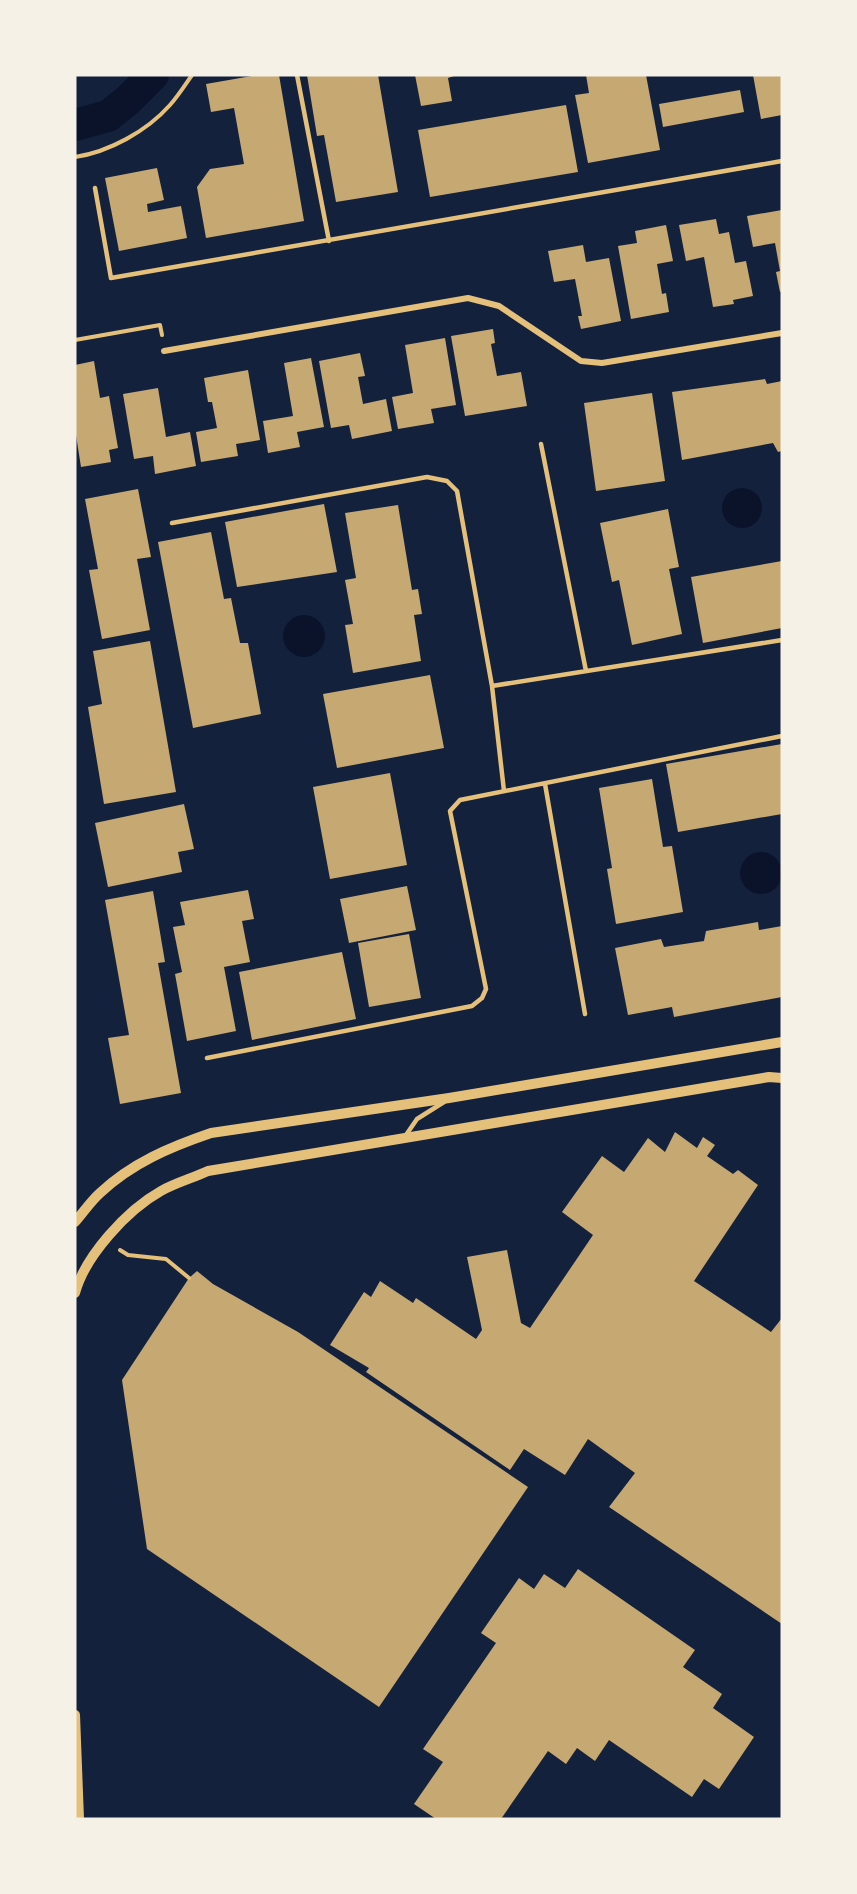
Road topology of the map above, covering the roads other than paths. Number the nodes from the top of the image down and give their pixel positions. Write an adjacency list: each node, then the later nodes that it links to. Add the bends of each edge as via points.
1 (297, 75): 4 (lane)
2 (782, 161): 4 (lane)
3 (95, 188): 4 (lane, via 111,278)
4 (329, 241)
5 (782, 333): 6 (street, via 602,363 581,361 499,306 468,298)
6 (164, 351)
7 (541, 444): 10 (lane)
8 (172, 523): 11 (lane, via 427,477 447,481 457,491)
9 (782, 640): 10 (lane)
10 (586, 671): 11 (lane)
11 (492, 686): 14 (lane)
12 (782, 736): 13 (lane)
13 (545, 784): 14 (lane); 15 (lane)
14 (504, 791): 17 (lane, via 460,800 450,812 486,989 482,998 472,1006)
15 (585, 1014)
16 (782, 1042): 19 (street)
17 (207, 1058)
18 (782, 1078): 20 (street)
19 (449, 1098): 20 (lane, via 417,1119); 21 (street, via 211,1133 141,1162 99,1193)
20 (405, 1137): 22 (street, via 208,1171 160,1191 104,1240 78,1281)
21 (75, 1222)
22 (75, 1293)
23 (75, 1715): 24 (street)
24 (79, 1819)

